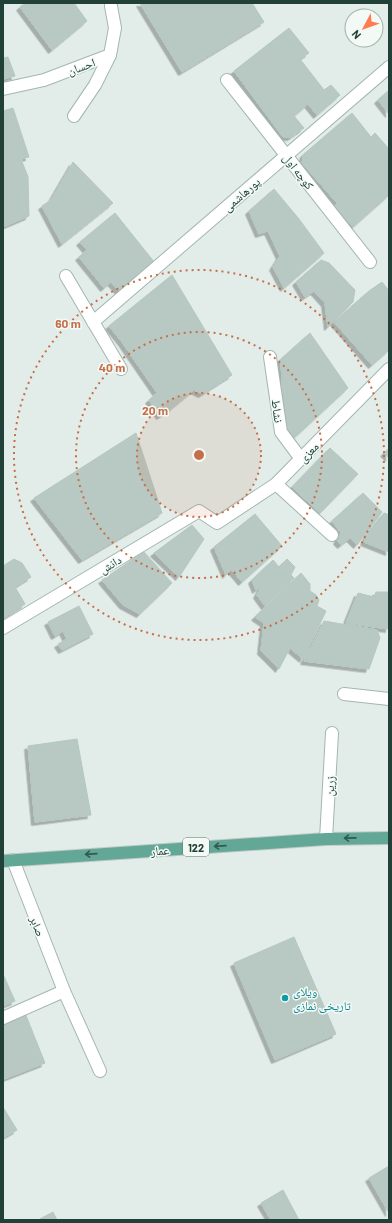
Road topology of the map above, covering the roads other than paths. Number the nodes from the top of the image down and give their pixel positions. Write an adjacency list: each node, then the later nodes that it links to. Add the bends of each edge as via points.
1 (111, 6): 2 (street, احسان, via 115,28)
2 (110, 55): 5 (street, احسان, via 44,80); 6 (street, via 95,85)
3 (389, 67): 7 (street, پورهاشمی)
4 (227, 80): 7 (street, کوچه اول)
5 (3, 89)
6 (74, 116)
7 (286, 155): 8 (street, کوچه اول); 10 (street, پورهاشمی)
8 (370, 262)
9 (66, 276): 10 (street)
10 (93, 322): 12 (street)
11 (270, 357): 14 (street, نشاط, via 281,432)
12 (120, 369)
13 (389, 369): 14 (street, معزی)
14 (301, 459): 15 (street, معزی)
15 (276, 484): 16 (street, معزی); 17 (street)
16 (217, 522): 18 (street, دانش, via 199,511)
17 (332, 535)
18 (3, 628)
19 (344, 694): 20 (street)
20 (389, 699)
21 (332, 733): 22 (street, زرین)
22 (326, 838): 23 (main road, عمار / 122, one-way to 22); 24 (main road, عمار / 122, one-way to 24)
23 (389, 838)
24 (8, 861): 25 (street, صابر)
25 (64, 991): 26 (street); 27 (street, صابر)
26 (3, 1018)
27 (100, 1071)

